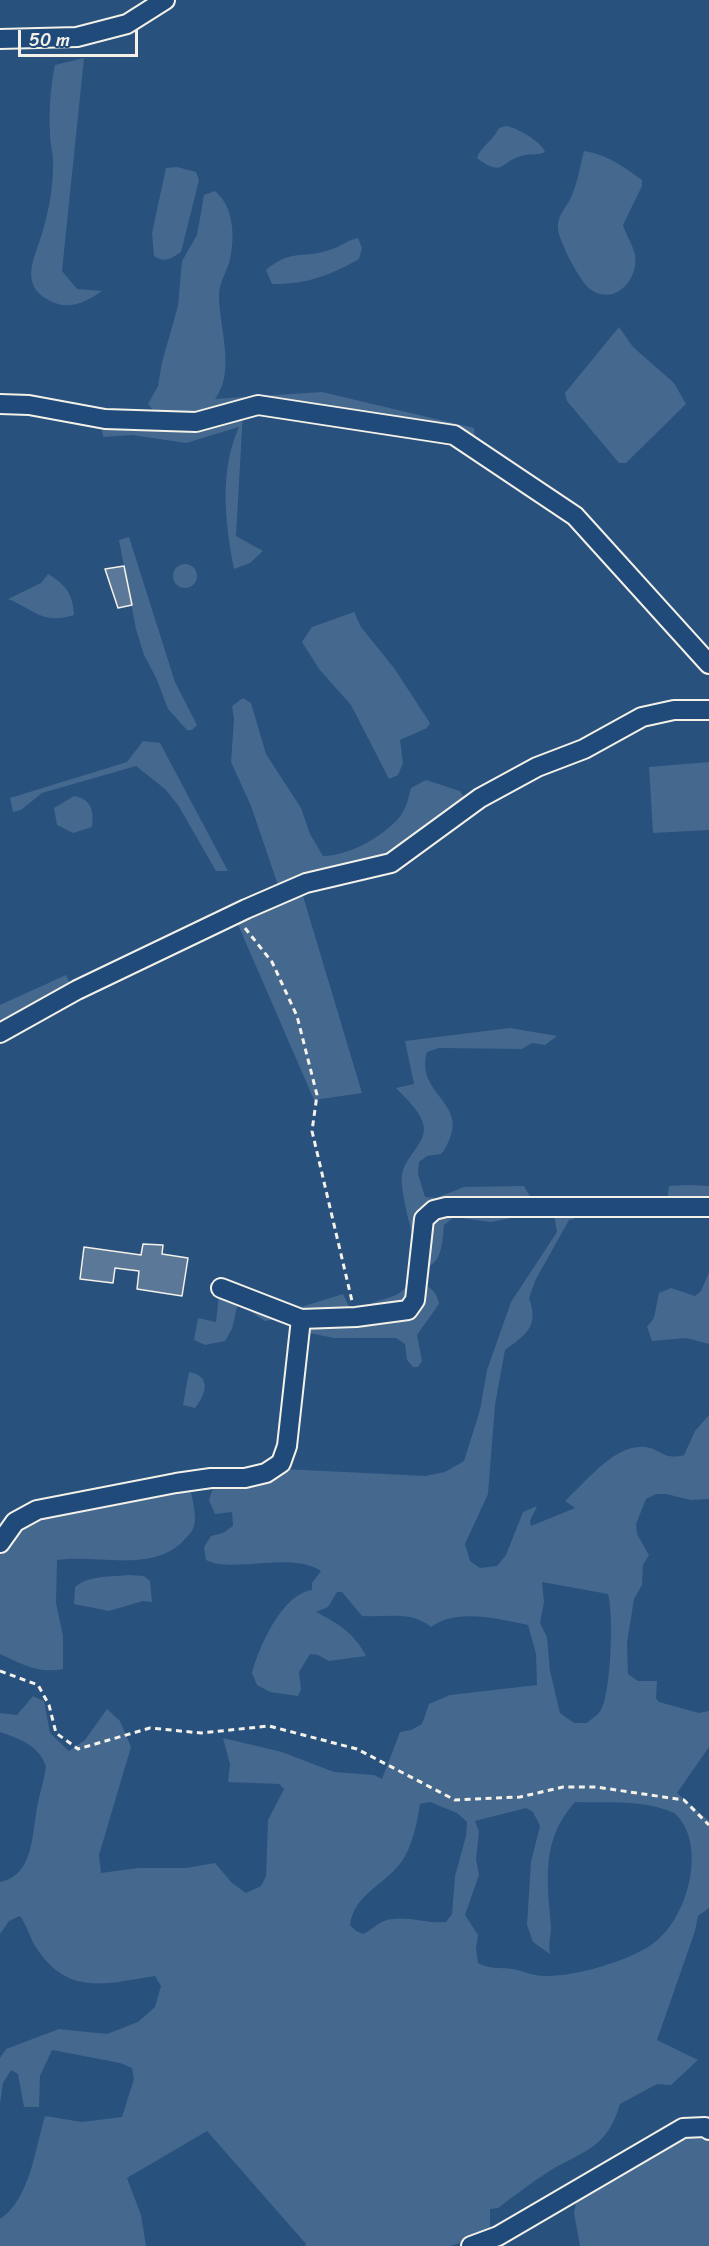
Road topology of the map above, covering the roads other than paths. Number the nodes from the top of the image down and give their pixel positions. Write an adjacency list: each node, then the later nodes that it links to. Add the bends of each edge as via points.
1 (165, 0): 2 (street, via 127,24 77,37)
2 (0, 39)
3 (0, 404): 4 (street, via 29,405 105,419 196,422 258,405 454,435 575,516)
4 (709, 664)
5 (709, 710): 6 (street, via 674,710 642,717 585,749 537,767 480,798 391,863 306,884 236,914 77,990)
6 (0, 1033)
7 (709, 1207): 9 (street, via 507,1205 434,1210 424,1219 415,1300 408,1310)
8 (221, 1288): 9 (street)
9 (301, 1319): 10 (street, via 287,1446 281,1463 266,1473 245,1478 176,1483 37,1510 15,1522)
10 (0, 1543)
11 (709, 2130): 12 (street, via 683,2128 498,2236)
12 (471, 2246)

